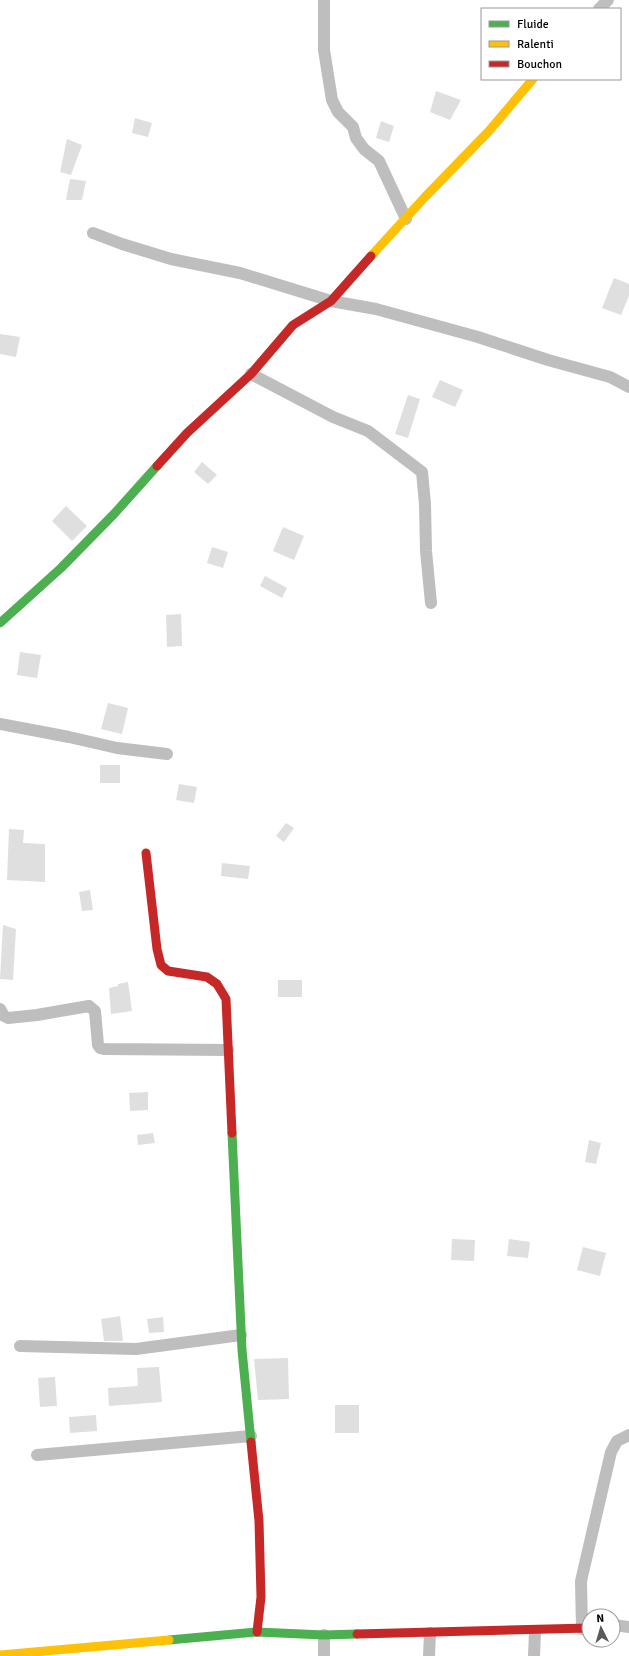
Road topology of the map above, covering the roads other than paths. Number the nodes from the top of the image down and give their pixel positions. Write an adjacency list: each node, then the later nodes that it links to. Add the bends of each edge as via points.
1 (324, 0): 5 (street, via 324,50 332,100 338,112 353,127 356,138 379,161)
2 (608, 0): 3 (street)
3 (600, 8)
4 (532, 80): 5 (street)
5 (406, 219): 7 (street)
6 (93, 233): 7 (street, via 171,259 240,273)
7 (331, 301): 8 (street, via 293,325); 9 (street, via 376,309 478,337 610,377)
8 (251, 374): 10 (street, via 333,417 368,431 422,472 426,551); 11 (street, via 186,433 114,514 61,568)
9 (629, 387)
10 (432, 603)
11 (0, 623)
12 (0, 724): 13 (street, via 117,748)
13 (167, 754)
14 (146, 853): 16 (street, via 161,965 168,971 206,977 217,984 226,998)
15 (0, 1009): 16 (street, via 8,1018 89,1006 95,1011 98,1045 104,1049)
16 (228, 1050): 17 (street)
17 (241, 1335): 18 (street, via 136,1349); 20 (street)
18 (20, 1346)
19 (629, 1435): 22 (street, via 618,1441 611,1452 581,1581)
20 (251, 1436): 21 (street); 25 (street, via 260,1521 261,1597)
21 (37, 1455)
22 (584, 1608)
23 (581, 1629): 24 (street)
24 (535, 1631): 26 (street); 31 (street)
25 (257, 1632): 27 (street); 28 (street)
26 (430, 1633): 27 (street); 30 (street)
27 (324, 1635): 29 (street)
28 (0, 1655)
29 (324, 1656)
30 (429, 1656)
31 (534, 1656)

